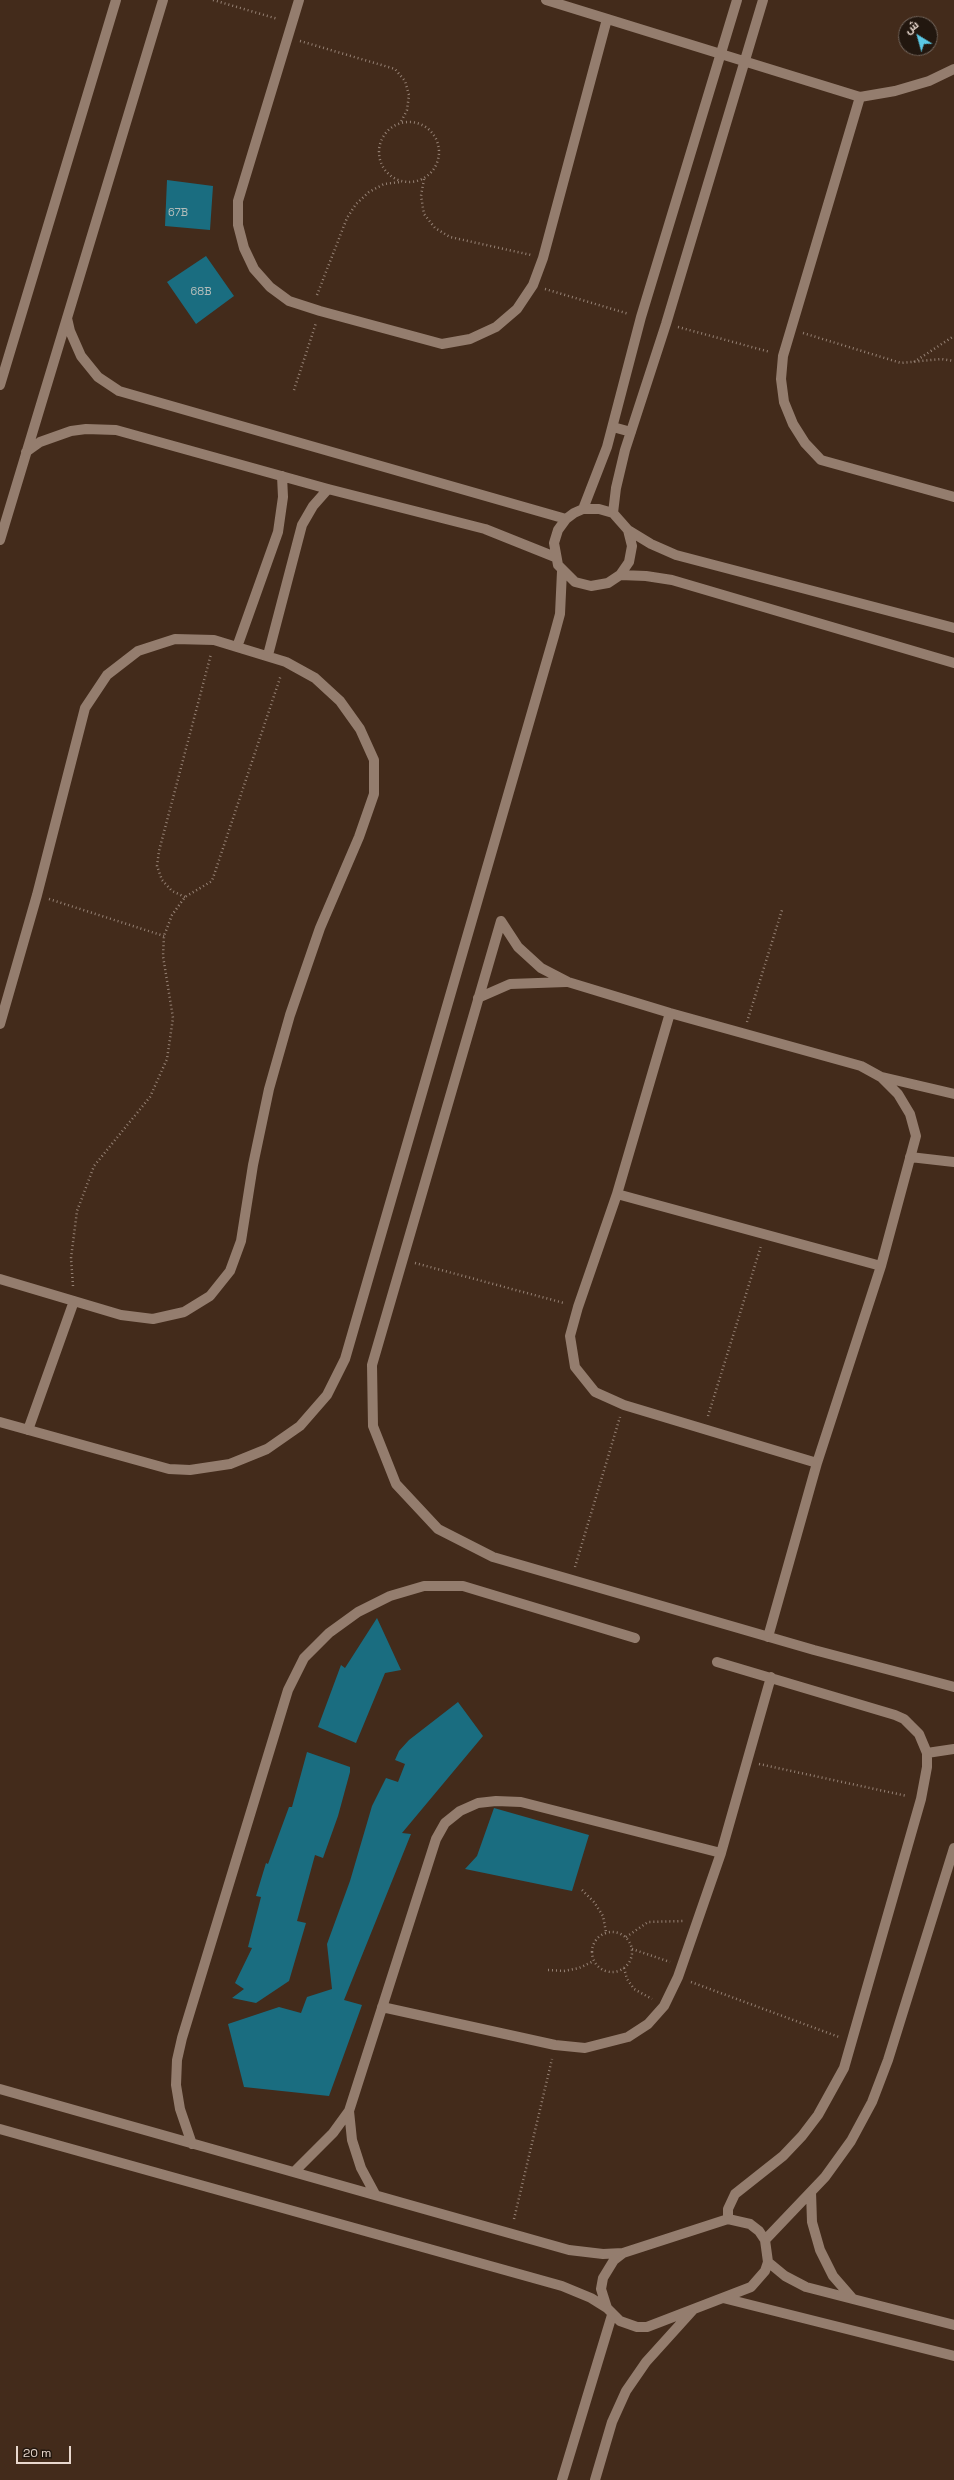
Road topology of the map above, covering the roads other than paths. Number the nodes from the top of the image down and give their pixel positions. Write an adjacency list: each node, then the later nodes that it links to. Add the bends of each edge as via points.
1 (116, 0): 13 (street)
2 (163, 0): 12 (street)
3 (299, 0): 7 (street, via 238,202 238,225 244,248 254,269 270,287 289,301 442,344 470,339 496,327 517,308 533,285 543,258)
4 (546, 0): 7 (street)
5 (738, 0): 8 (street)
6 (763, 0): 9 (street)
7 (607, 19): 8 (street)
8 (721, 54): 9 (street); 14 (street, via 642,317)
9 (745, 61): 11 (street); 15 (street)
10 (954, 69): 11 (street, via 929,81 895,91)
11 (860, 96): 19 (street, via 783,356 781,379 784,402 793,424 805,443 821,460)
12 (67, 317): 16 (street); 22 (street, via 81,356 98,377 119,391)
13 (0, 385)
14 (613, 427): 15 (street); 20 (street)
15 (631, 432): 21 (street, via 616,488)
16 (26, 452): 17 (street, via 56,436 101,428); 24 (street)
17 (282, 476): 18 (street); 29 (street, via 283,497 278,532)
18 (328, 489): 25 (street, via 485,529); 30 (street, via 313,506 302,525)
19 (954, 497)
20 (583, 509): 21 (street, via 598,508); 22 (street)
21 (613, 513): 23 (street)
22 (566, 519): 25 (street, via 558,530 554,543)
23 (628, 530): 27 (street, via 631,551 629,562); 28 (street, via 676,555)
24 (0, 540)
25 (555, 557): 26 (street)
26 (562, 571): 27 (street, via 575,582 591,586 608,583); 45 (street, via 560,614 552,643 345,1359 326,1395 300,1426 267,1449 249,1458 210,1468 169,1469)
27 (620, 575): 31 (street, via 672,580)
28 (954, 628)
29 (237, 646): 30 (street); 35 (street, via 214,640 175,639 138,651 107,675 85,708 37,895)
30 (268, 655): 43 (street, via 315,678 340,701 360,729 374,760 374,794 359,837 320,928 290,1015 253,1165 241,1241 230,1271 215,1290 184,1312 153,1319 121,1315)
31 (954, 663)
32 (568, 982): 33 (street, via 510,984); 33 (street, via 541,968 529,958 501,922); 34 (street)
33 (478, 998): 47 (street, via 372,1364 373,1426 396,1484 438,1529 493,1556)
34 (670, 1013): 36 (street, via 861,1066); 40 (street)
35 (0, 1024)
36 (882, 1077): 37 (street); 38 (street, via 898,1094 910,1114 916,1136)
37 (954, 1094)
38 (910, 1157): 39 (street); 41 (street)
39 (954, 1162)
40 (617, 1194): 41 (street); 46 (street, via 570,1336 575,1367 595,1392 624,1405)
41 (881, 1266): 46 (street)
42 (0, 1279): 43 (street)
43 (74, 1301): 45 (street)
44 (0, 1422): 45 (street)
45 (28, 1430)
46 (817, 1463): 47 (street)
47 (768, 1637): 51 (street)
48 (636, 1638): 60 (street, via 463,1586 424,1586 390,1596 358,1612 329,1633 304,1658 288,1690 182,2038 177,2060 176,2085 180,2108)
49 (717, 1662): 50 (street)
50 (771, 1677): 53 (street, via 904,1719 919,1734); 55 (street)
51 (954, 1687)
52 (954, 1749): 53 (street)
53 (927, 1753): 64 (street, via 927,1767 920,1799 844,2068 818,2115 783,2156 735,2194 728,2209)
54 (954, 1848): 62 (street, via 888,2060 872,2102 851,2141)
55 (721, 1853): 56 (street, via 678,1977 664,2006 648,2024 628,2037 585,2048 555,2045); 56 (street, via 520,1802 478,1803 460,1811 445,1823 436,1839)
56 (382, 2007): 58 (street)
57 (0, 2089): 60 (street)
58 (349, 2111): 61 (street, via 319,2148); 63 (street, via 352,2140 361,2168)
59 (0, 2129): 71 (street, via 562,2286 591,2298)
60 (192, 2144): 61 (street)
61 (294, 2172): 63 (street)
62 (811, 2192): 65 (street); 69 (street, via 812,2222 820,2250 834,2276)
63 (375, 2194): 66 (street, via 583,2253)
64 (728, 2219): 65 (street, via 750,2224); 66 (street)
65 (765, 2240): 67 (street)
66 (623, 2253): 71 (street, via 614,2260 603,2278 601,2289)
67 (768, 2262): 68 (street, via 765,2272 751,2287); 69 (street, via 794,2282)
68 (723, 2298): 70 (street); 73 (street)
69 (853, 2299): 72 (street)
70 (694, 2309): 71 (street, via 647,2327 628,2325); 75 (street, via 646,2362 626,2391 612,2422)
71 (610, 2312): 74 (street)
72 (954, 2324)
73 (954, 2356)
74 (562, 2480)
75 (595, 2480)

